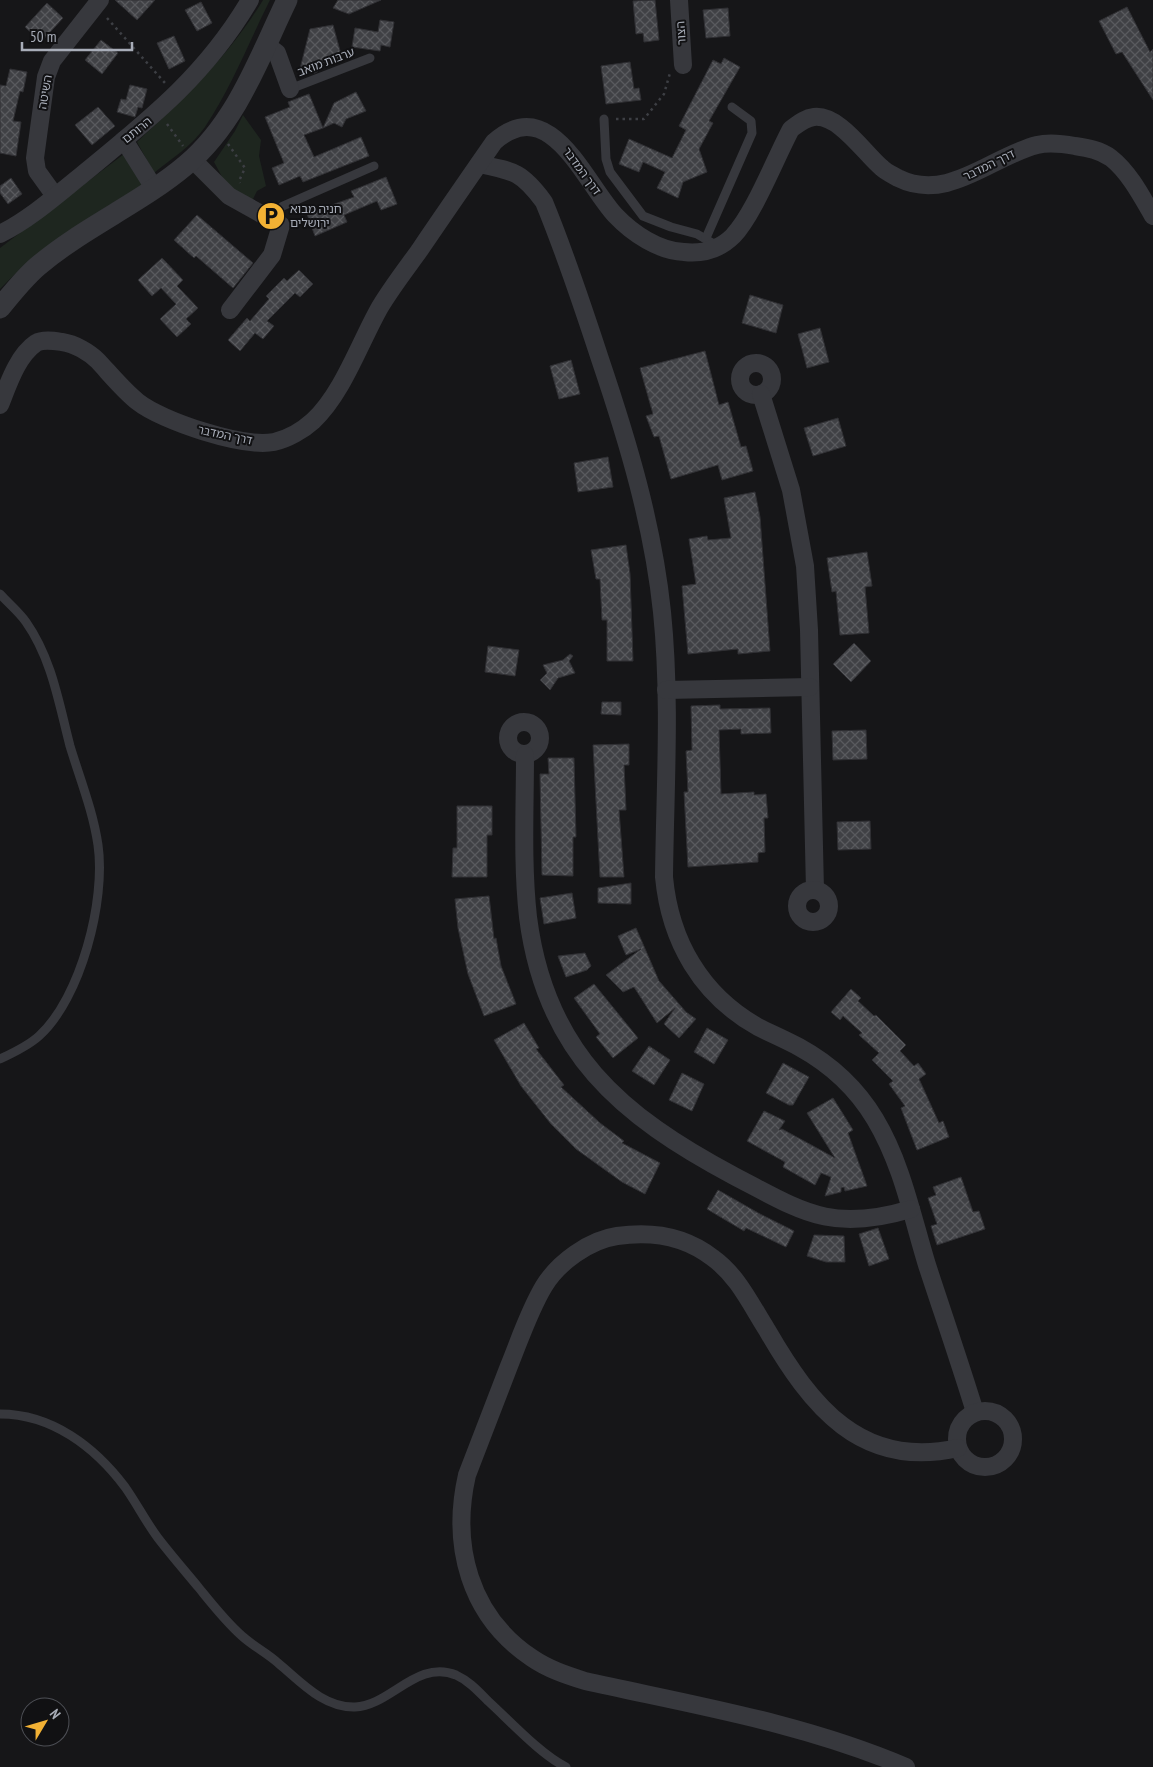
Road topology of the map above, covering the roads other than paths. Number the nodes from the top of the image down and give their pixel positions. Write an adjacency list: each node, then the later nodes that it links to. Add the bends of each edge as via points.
1 (250, 0): 11 (street, הרותם, via 224,40 176,95)
2 (287, 0): 5 (street)
3 (678, 0): 7 (street, הצור)
4 (98, 3): 16 (street, השיטה, via 52,61 46,77 35,158 37,171)
5 (263, 49): 8 (street, via 277,53); 12 (street, via 240,99 219,131)
6 (370, 58): 8 (lane, ערבות מואב)
7 (683, 66)
8 (290, 89)
9 (732, 107): 20 (lane, via 751,121 752,132)
10 (604, 119): 20 (lane, via 606,159 610,172 643,216)
11 (124, 140): 15 (street); 16 (street, הרותם)
12 (192, 159): 15 (street); 18 (street, via 218,186 242,204)
13 (479, 164): 20 (street, דרך המדבר, via 494,142 507,131 520,126 534,126 563,145 616,216 636,234 675,252 701,253); 24 (street, דרך המדבר, via 382,305 331,398 314,420 292,436 273,442 250,442 156,415 136,401 84,350 70,343 52,340 37,343 25,355); 27 (street, via 516,172 532,187 544,202 564,254 614,400 640,490 658,580)
14 (374, 166): 18 (lane, via 283,206)
15 (154, 188): 21 (street, via 38,266)
16 (54, 196): 19 (street, הרותם)
17 (1153, 216): 20 (street, דרך המדבר, via 1117,165 1092,148 1039,144 961,180 918,184 883,170 832,120 815,117 801,121 791,130 748,214 733,236)
18 (274, 221): 22 (street, via 272,255)
19 (0, 234)
20 (712, 242)
21 (0, 308)
22 (230, 310)
23 (761, 394): 26 (street, via 785,467 801,539 808,596)
24 (0, 405)
25 (0, 594): 30 (lane, via 26,621 45,657 86,795 98,844 100,870 82,967 69,994 55,1018 39,1036)
26 (810, 687): 27 (street); 29 (street)
27 (666, 690): 31 (street, via 664,877 671,918 680,944 696,973 724,1003 758,1027 818,1058 850,1085 885,1138)
28 (525, 754): 31 (street, via 526,882 534,950 555,1012 588,1068 624,1104 666,1138 790,1205 829,1218 853,1221 877,1219)
29 (815, 890)
30 (0, 1059)
31 (911, 1209): 32 (street)
32 (976, 1412): 34 (street, via 959,1427); 34 (street, via 992,1412 1007,1422 1012,1434 1010,1451 1002,1462 986,1467 969,1463)
33 (0, 1414): 35 (lane, via 43,1420 75,1438 106,1462 158,1538 227,1621 241,1636 313,1693 335,1704 355,1707 370,1704 438,1670 456,1675 471,1683 545,1753)
34 (958, 1448): 36 (street, via 924,1453 893,1450 849,1433 810,1395 734,1278 713,1258 689,1244 664,1236 638,1233 612,1237 587,1247 564,1263 545,1284 526,1321 467,1475 461,1500 462,1551 479,1599 505,1634 532,1658 556,1672 584,1681 797,1728)
35 (566, 1767)
36 (906, 1767)

